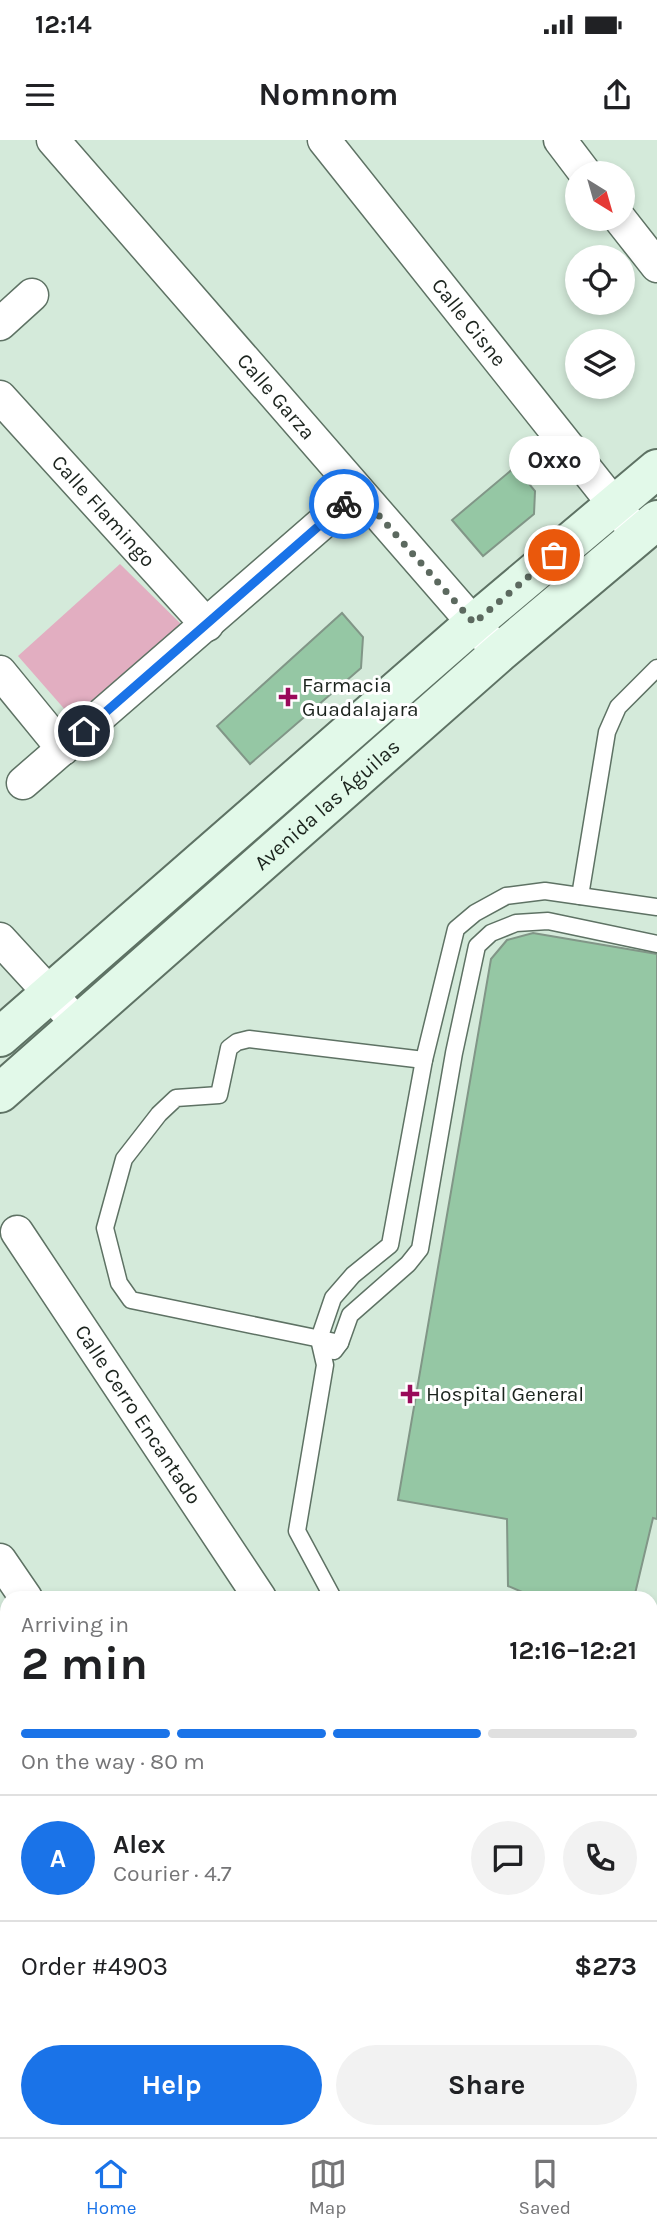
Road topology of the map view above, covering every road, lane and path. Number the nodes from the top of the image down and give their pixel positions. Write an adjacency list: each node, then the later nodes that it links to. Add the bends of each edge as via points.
1 (53, 140): 11 (street, Calle Garza)
2 (324, 140): 12 (street, Calle Cisne)
3 (560, 140): 4 (street)
4 (576, 161)
5 (630, 231): 6 (street)
6 (655, 260)
7 (32, 295): 8 (street)
8 (0, 324)
9 (0, 397): 15 (street, Calle Flamingo)
10 (657, 469): 12 (street, Avenida las Águilas)
11 (358, 492): 14 (street, Calle Garza); 15 (street)
12 (614, 504): 13 (street, Calle Cisne); 14 (street, Avenida las Águilas)
13 (647, 528): 16 (street, Avenida las Águilas)
14 (474, 623): 16 (street, Calle Garza); 25 (street, Avenida las Águilas)
15 (207, 625): 19 (street)
16 (499, 653): 26 (street, Avenida las Águilas)
17 (657, 668): 21 (lane, via 618,707 607,732)
18 (0, 672): 19 (street)
19 (63, 749): 20 (street)
20 (23, 783)
21 (580, 895): 22 (lane); 28 (lane, via 545,891 506,896 456,929)
22 (657, 906)
23 (0, 939): 25 (street)
24 (657, 944): 32 (lane, via 548,921 516,923 491,933 477,946 419,1249 350,1315)
25 (49, 992): 26 (street); 27 (street, Avenida las Águilas)
26 (78, 1024): 29 (street, Avenida las Águilas)
27 (0, 1037)
28 (424, 1060): 31 (lane, via 390,1245 333,1298); 31 (lane, via 249,1039 237,1042 229,1048 219,1095 176,1098 124,1159 105,1228 119,1283 131,1300)
29 (0, 1093)
30 (17, 1232): 36 (street, Calle Cerro Encantado)
31 (319, 1339): 32 (lane); 33 (lane)
32 (340, 1343): 33 (lane)
33 (325, 1365): 37 (lane, via 297,1531)
34 (0, 1560): 35 (street)
35 (21, 1591)
36 (255, 1591)
37 (329, 1591)

